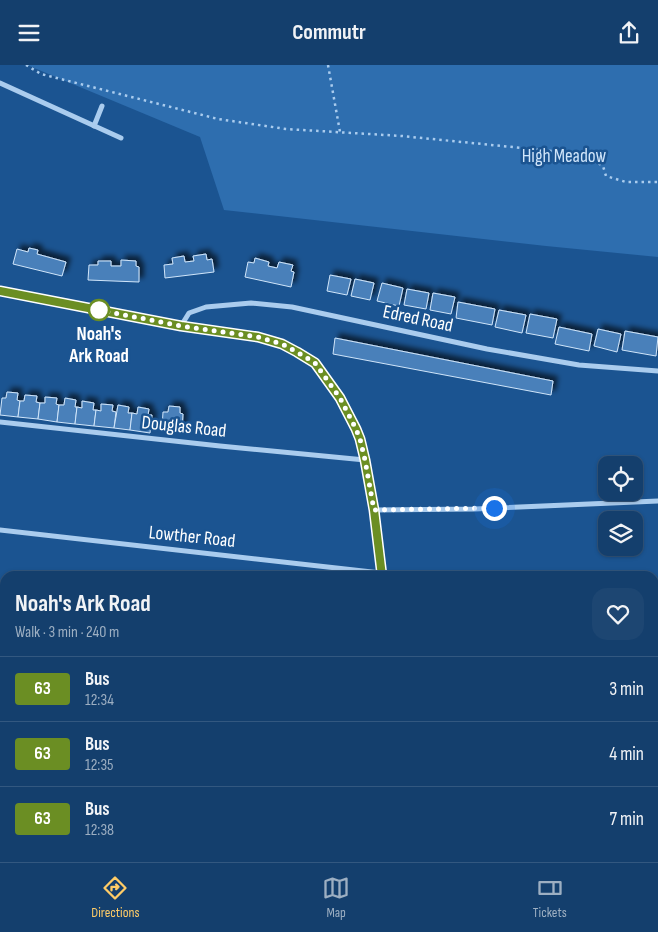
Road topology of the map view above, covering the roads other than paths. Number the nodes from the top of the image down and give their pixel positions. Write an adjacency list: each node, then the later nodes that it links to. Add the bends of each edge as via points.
1 (0, 83): 3 (street)
2 (102, 106): 3 (street)
3 (94, 126): 4 (street)
4 (120, 138)
5 (0, 291): 6 (street)
6 (181, 326): 7 (street, Edred Road, via 189,313 206,307 251,303 292,307 487,349 579,365); 9 (street, via 258,337 282,344 315,363 340,398 356,429)
7 (658, 371)
8 (0, 422): 9 (street, Douglas Road)
9 (365, 460): 11 (street)
10 (658, 501): 11 (street)
11 (374, 510): 14 (street)
12 (0, 530): 13 (street, Lowther Road)
13 (348, 571)
14 (382, 571)

